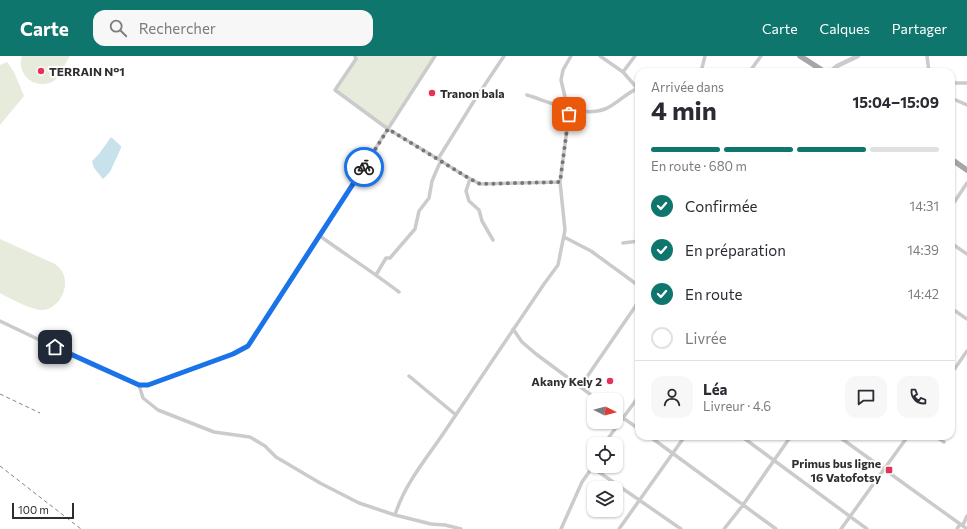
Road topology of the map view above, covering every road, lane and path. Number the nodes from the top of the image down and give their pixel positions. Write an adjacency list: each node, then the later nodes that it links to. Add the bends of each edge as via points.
1 (355, 56): 26 (street, via 356,59 335,90)
2 (436, 56): 26 (street)
3 (504, 56): 27 (street)
4 (571, 56): 25 (street, via 561,80)
5 (600, 56): 17 (street)
6 (635, 56): 17 (street)
7 (705, 56): 12 (street)
8 (761, 56): 13 (street)
9 (800, 56): 14 (main road)
10 (858, 56): 15 (street)
11 (927, 56): 16 (street)
12 (702, 68)
13 (752, 68)
14 (819, 68)
15 (834, 68)
16 (928, 68)
17 (623, 72): 20 (street)
18 (955, 83): 19 (street)
19 (967, 83)
20 (635, 85)
21 (635, 90): 25 (street, via 595,112)
22 (527, 95): 25 (street)
23 (955, 100): 24 (street)
24 (967, 105)
25 (567, 108): 31 (street, via 569,114)
26 (388, 129): 27 (street); 34 (street)
27 (439, 159): 30 (street); 41 (street, via 429,198 419,211 415,229 390,258 386,258)
28 (955, 162): 29 (main road)
29 (967, 170)
30 (470, 179): 31 (street, via 480,184); 36 (street, via 466,191 469,201 479,210)
31 (560, 182): 35 (street)
32 (967, 182): 33 (street)
33 (955, 200)
34 (320, 236): 41 (street); 52 (street, via 248,346 233,354 148,385)
35 (564, 237): 42 (street, via 591,251); 48 (street, via 558,265)
36 (493, 240)
37 (635, 242): 38 (street)
38 (623, 243)
39 (955, 246): 40 (street)
40 (967, 254)
41 (376, 275): 43 (street)
42 (635, 283)
43 (398, 292)
44 (635, 307): 53 (street)
45 (955, 311): 46 (street)
46 (967, 319)
47 (0, 321): 52 (street)
48 (513, 329): 53 (street, via 522,342); 56 (street)
49 (967, 351): 50 (street)
50 (955, 368)
51 (409, 376): 56 (street)
52 (139, 385): 74 (street, via 144,398 158,410 214,432 250,437 265,446 276,457 359,503)
53 (580, 387): 54 (street)
54 (588, 393)
55 (635, 402): 57 (street)
56 (456, 416): 74 (street, via 410,480)
57 (623, 418): 58 (street)
58 (635, 426)
59 (654, 440): 67 (street)
60 (682, 440): 67 (street)
61 (748, 440): 68 (street)
62 (788, 440): 68 (street)
63 (843, 440): 69 (street)
64 (905, 440): 69 (street)
65 (941, 440): 66 (street)
66 (944, 442)
67 (673, 454): 72 (street); 73 (street)
68 (775, 460): 73 (street); 76 (street)
69 (884, 470): 76 (street); 78 (street)
70 (589, 473): 81 (street)
71 (602, 473): 72 (street)
72 (640, 499): 82 (street); 83 (street)
73 (743, 505): 84 (street); 85 (street)
74 (395, 515): 77 (street)
75 (967, 516): 78 (street)
76 (850, 517): 86 (street); 87 (street)
77 (431, 524): 79 (street); 80 (street)
78 (961, 525): 88 (street); 89 (street)
79 (428, 529)
80 (461, 529)
81 (561, 529)
82 (619, 529)
83 (681, 529)
84 (724, 529)
85 (776, 529)
86 (841, 529)
87 (867, 529)
88 (957, 529)
89 (967, 529)

